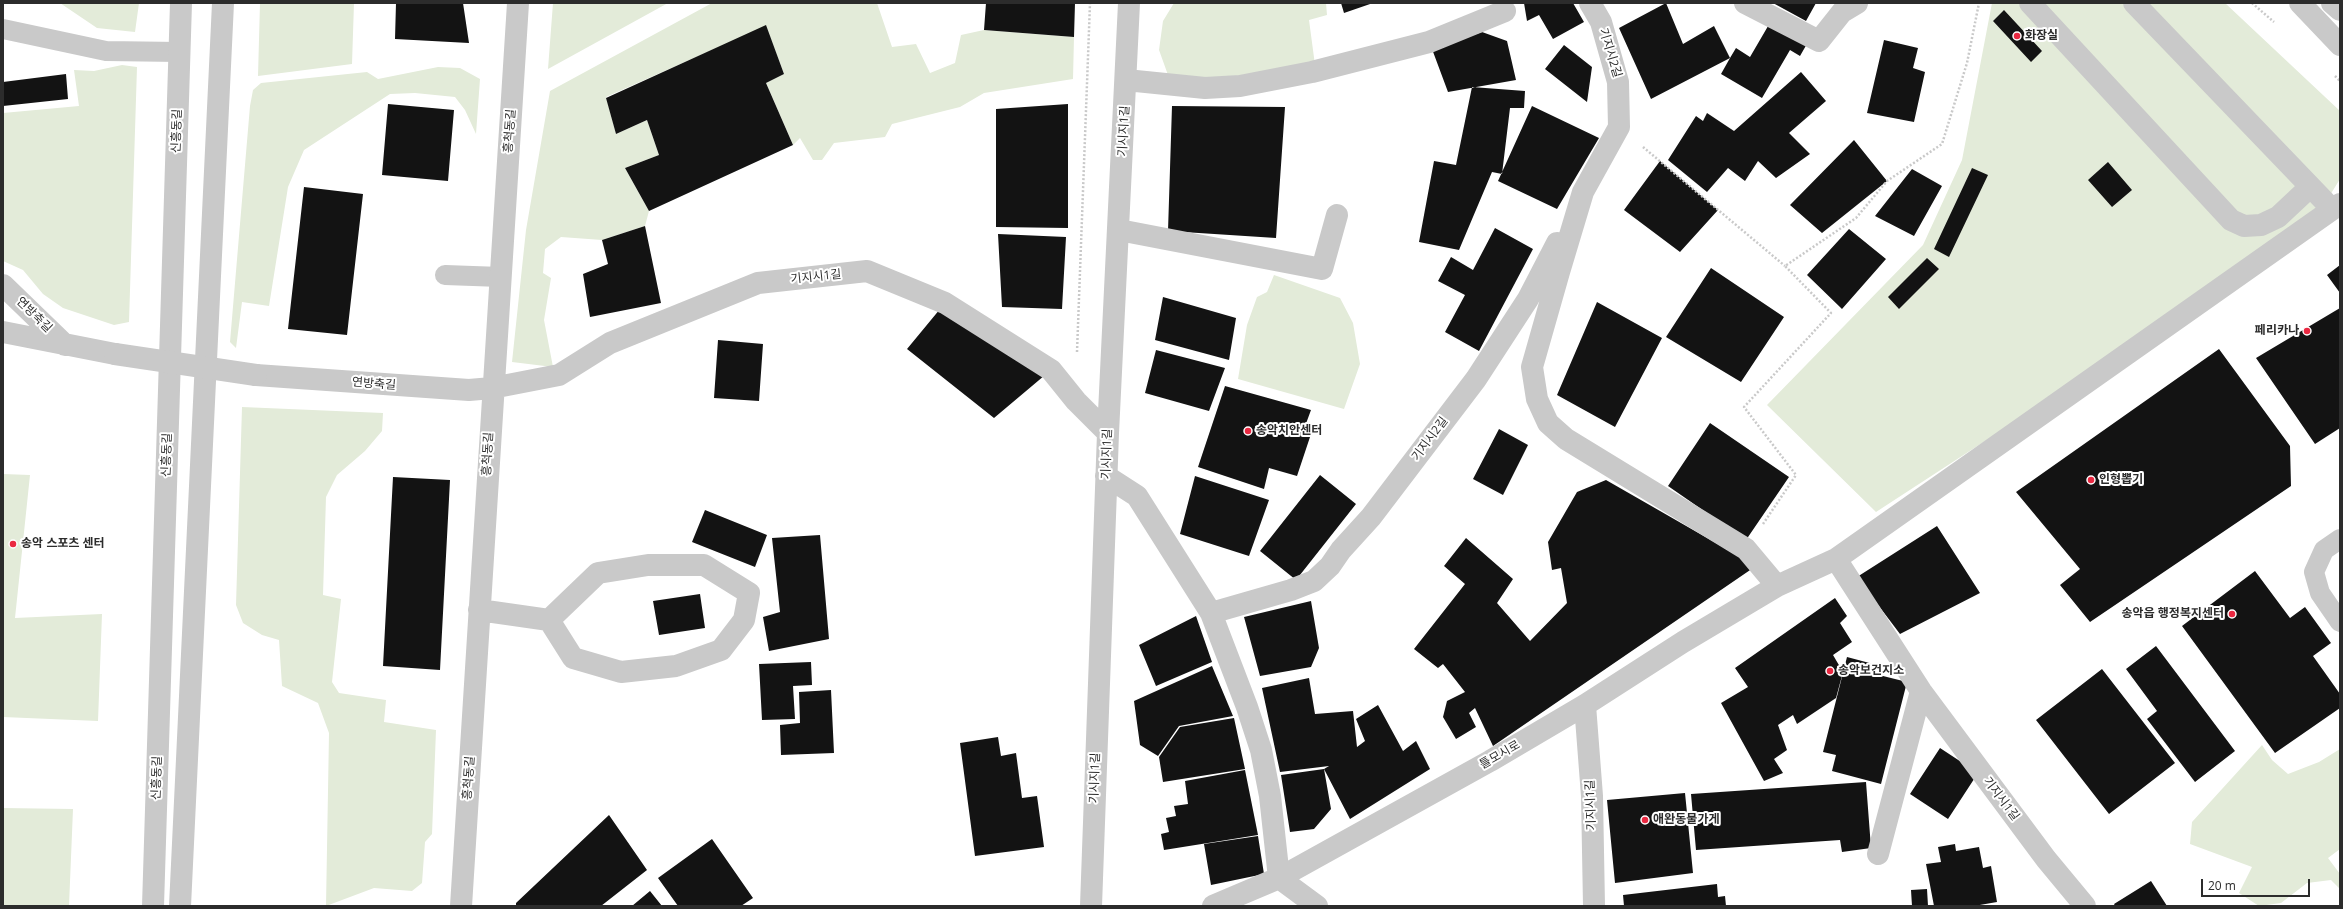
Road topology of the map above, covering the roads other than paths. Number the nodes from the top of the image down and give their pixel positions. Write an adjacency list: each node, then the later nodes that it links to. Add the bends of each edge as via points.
1 (181, 3): 16 (street, 신흥동길)
2 (223, 3): 43 (street)
3 (518, 3): 24 (street, 흥척동길)
4 (1129, 3): 17 (street, 기시지1길)
5 (1590, 3): 19 (street, 기지시2길, via 1600,22 1618,82 1619,127)
6 (1745, 3): 7 (street, via 1819,41 1842,12)
7 (1857, 3)
8 (2030, 3): 18 (street, via 2231,220 2244,226 2261,225 2278,217)
9 (2134, 3): 18 (street)
10 (2300, 3): 15 (street)
11 (2332, 3): 12 (street)
12 (2340, 10)
13 (1505, 11): 17 (street, via 1429,42 1312,72 1240,86 1205,88)
14 (3, 29): 16 (lane, via 106,51)
15 (2340, 45)
16 (179, 52): 42 (street, 신흥동길)
17 (1126, 80): 22 (street, 기시지1길)
18 (2310, 187): 20 (street)
19 (1583, 192): 33 (street, 기지시2길, via 1532,367 1537,399 1548,423 1566,439 1746,549); 35 (street, 기지시2길, via 1528,299 1476,379 1371,517 1330,566 1314,581)
20 (2336, 207): 32 (street, 틀모시로)
21 (1337, 215): 22 (street, via 1322,269)
22 (1119, 230): 29 (street, 기시지1길)
23 (445, 275): 24 (lane)
24 (501, 277): 28 (street, 흥척동길)
25 (3, 285): 27 (street, 연방축길)
26 (3, 332): 27 (street, 연방축길)
27 (64, 345): 28 (street, 연방축길, bridge, via 256,376 469,390)
28 (492, 388): 29 (street, 기지시1길, via 559,375 610,343 758,283 867,271 945,303 1051,370 1076,401); 34 (street, 흥척동길)
29 (1108, 433): 30 (street, 기시지1길)
30 (1106, 476): 35 (street, via 1137,496); 45 (street, 기시지1길)
31 (2340, 539): 37 (lane, via 2324,550 2314,572 2320,593)
32 (1836, 559): 33 (street, 틀모시로); 38 (street, 기지시1길)
33 (1777, 586): 39 (street, 틀모시로)
34 (479, 610): 36 (street); 44 (street, 흥척동길)
35 (1211, 613): 41 (street, via 1261,750 1270,796)
36 (549, 620): 36 (street, via 573,658 622,672 676,666 721,650 744,620 749,593 704,565 648,564 598,573)
37 (2340, 622)
38 (1921, 691): 40 (street); 49 (street, 기지시1길, via 2046,859)
39 (1585, 705): 41 (street, 틀모시로, via 1490,761); 48 (street, 기지시1길, via 1592,796)
40 (1878, 854)
41 (1278, 878): 46 (street, 틀모시로); 47 (street)
42 (153, 906)
43 (180, 906)
44 (461, 906)
45 (1090, 906)
46 (1213, 906)
47 (1317, 906)
48 (1594, 906)
49 (2085, 906)

